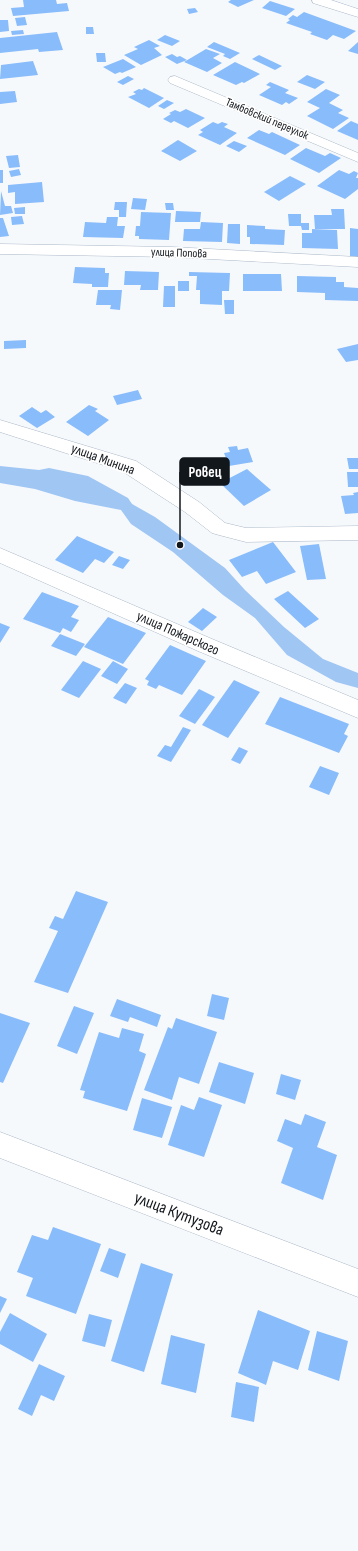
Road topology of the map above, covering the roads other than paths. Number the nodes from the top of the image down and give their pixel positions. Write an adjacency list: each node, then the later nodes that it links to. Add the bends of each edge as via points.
1 (318, 0): 2 (street)
2 (358, 13)
3 (175, 80): 4 (street, Тамбовский переулок)
4 (358, 158)
5 (0, 249): 6 (street, улица Попова, via 172,252)
6 (358, 262)
7 (0, 426): 8 (street, улица Минина, via 129,466 219,528 246,535)
8 (358, 532)
9 (0, 555): 10 (street, улица Пожарского)
10 (358, 709)
11 (0, 1145): 12 (street, улица Кутузова)
12 (358, 1282)

